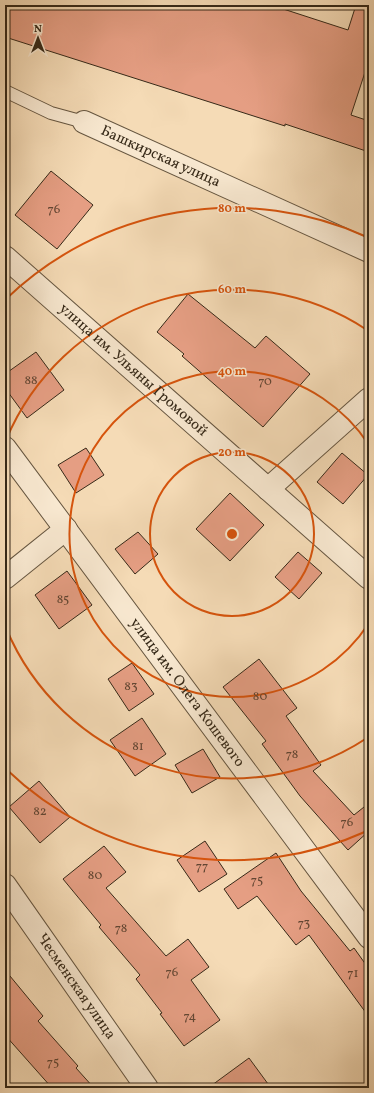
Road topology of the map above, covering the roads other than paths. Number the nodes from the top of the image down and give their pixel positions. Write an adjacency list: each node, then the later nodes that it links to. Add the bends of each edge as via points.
1 (5, 91): 2 (lane, via 51,113)
2 (84, 122): 3 (street, Башкирская улица)
3 (369, 251)
4 (5, 257): 7 (street, улица им. Ульяны Громовой)
5 (369, 399): 7 (street)
6 (5, 448): 8 (street, улица им. Олега Кошевого)
7 (268, 489): 10 (street, улица им. Ульяны Громовой)
8 (66, 529): 9 (street); 12 (street, улица им. Олега Кошевого)
9 (5, 578)
10 (369, 578)
11 (5, 885): 13 (street, Чесменская улица)
12 (369, 937)
13 (147, 1088)

